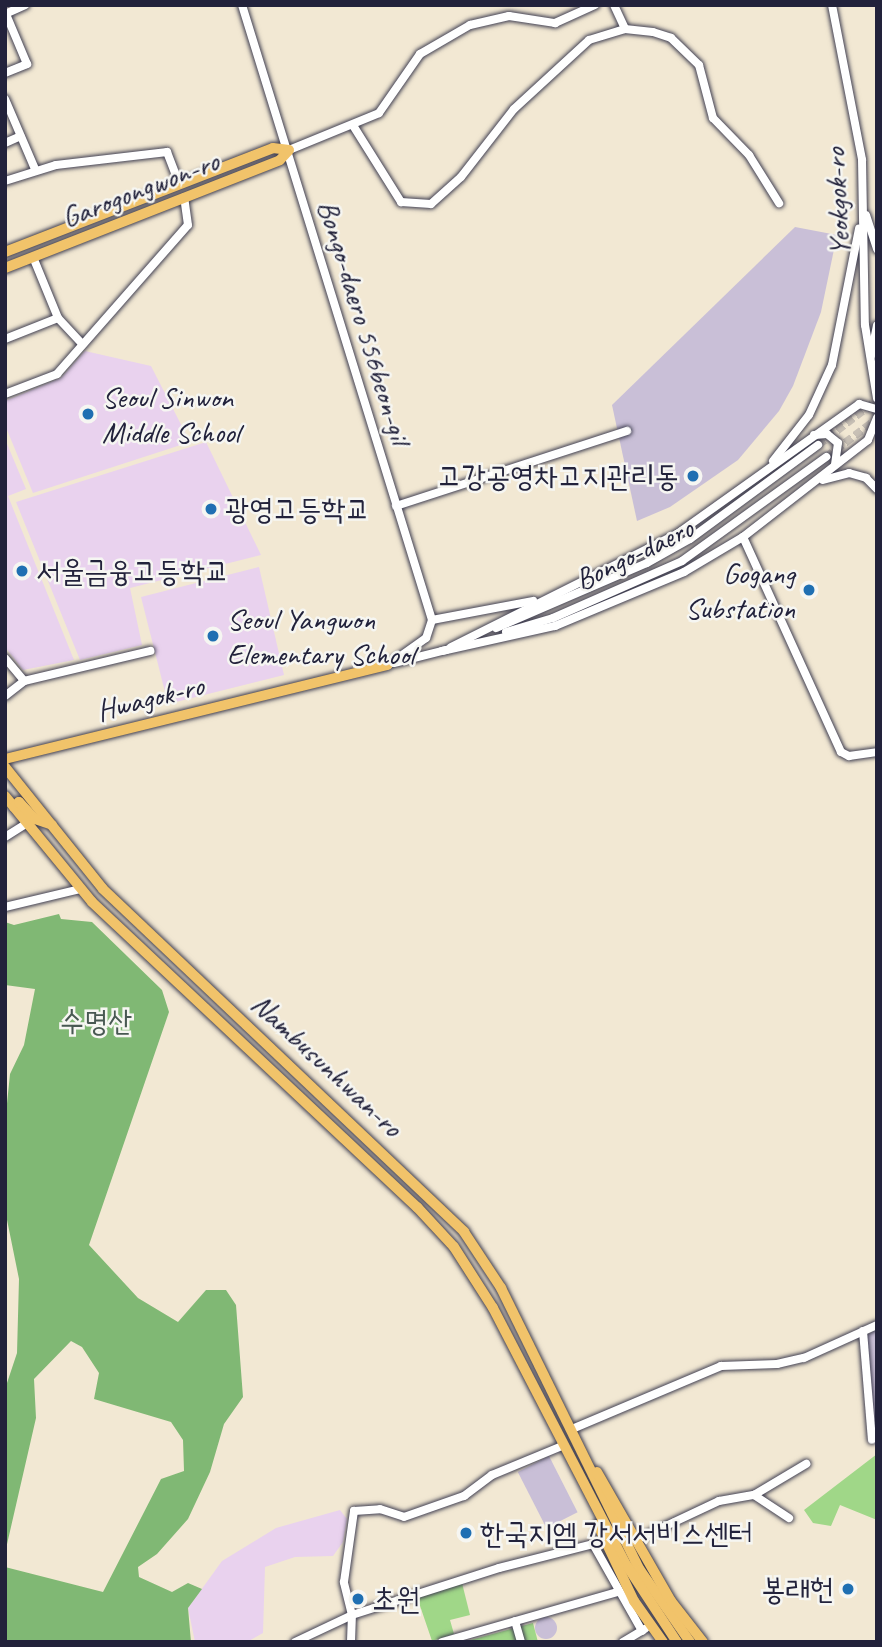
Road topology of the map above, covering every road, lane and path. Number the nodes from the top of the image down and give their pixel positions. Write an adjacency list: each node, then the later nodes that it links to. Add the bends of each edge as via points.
1 (25, 5): 6 (street)
2 (242, 5): 14 (street, Bongo-daero 556beon-gil)
3 (595, 5): 11 (street, Garogongwon-ro, via 555,23 509,16 470,25 421,54 379,113)
4 (614, 5): 7 (street)
5 (832, 5): 20 (street, Yeokgok-ro, via 862,160)
6 (6, 14): 8 (street, via 27,64)
7 (625, 29): 11 (street, via 589,40 514,110 461,177 431,204 401,202); 19 (street, via 671,38 699,65 713,118 763,174)
8 (5, 73)
9 (5, 99): 10 (street)
10 (7, 110): 12 (street)
11 (354, 127): 14 (street, Garogongwon-ro)
12 (21, 136): 13 (street); 15 (street)
13 (5, 143)
14 (289, 150): 17 (main road, Garogongwon-ro, via 274,148); 18 (main road, Garogongwon-ro, via 280,160); 42 (street, Bongo-daero 556beon-gil)
15 (35, 169): 16 (street); 17 (street, via 167,152)
16 (5, 181)
17 (179, 184): 21 (main road, Garogongwon-ro)
18 (184, 197): 23 (main road, Garogongwon-ro); 28 (street, via 188,225)
19 (779, 203)
20 (863, 205): 22 (street); 29 (street, Yeokgok-ro); 39 (street, via 832,365 809,415)
21 (6, 249)
22 (877, 249)
23 (33, 257): 24 (main road, Garogongwon-ro); 25 (street)
24 (5, 268)
25 (58, 318): 27 (street); 28 (street)
26 (877, 326): 29 (street)
27 (5, 339)
28 (81, 343): 30 (street, via 57,374)
29 (869, 366): 31 (street, Yeokgok-ro)
30 (5, 394)
31 (877, 398)
32 (877, 409): 35 (street, via 859,404)
33 (877, 418): 38 (street, via 868,440)
34 (627, 431): 42 (street)
35 (810, 436): 38 (street, via 827,434 838,443); 39 (street)
36 (818, 445): 47 (street, Bongo-daero, via 730,513 647,563)
37 (826, 457): 47 (street, Bongo-daero, via 734,527 637,584 553,618)
38 (833, 467): 40 (street)
39 (760, 476): 44 (street, via 677,534)
40 (811, 485): 41 (street, via 849,473 866,478); 43 (street)
41 (877, 489)
42 (396, 506): 45 (street, Bongo-daero 556beon-gil)
43 (743, 537): 47 (street, via 628,599 555,626); 52 (street, via 841,752 849,756)
44 (540, 600): 45 (street); 47 (street)
45 (432, 620): 49 (street, via 426,638)
46 (150, 651): 50 (street)
47 (442, 651): 49 (street, Bongo-daero)
48 (5, 657): 50 (street)
49 (388, 665): 53 (main road, Hwagok-ro)
50 (24, 681): 51 (street)
51 (5, 696)
52 (877, 752)
53 (5, 759)
54 (5, 768): 58 (main road, Nambusunhwan-ro)
55 (5, 796): 56 (main road, Nambusunhwan-ro)
56 (14, 807): 57 (main road, Nambusunhwan-ro); 58 (main road, via 19,802 34,819)
57 (27, 823): 59 (street); 60 (main road, Nambusunhwan-ro)
58 (52, 825): 64 (main road, Nambusunhwan-ro, via 103,889 464,1231 501,1288)
59 (5, 837)
60 (80, 889): 61 (street); 66 (main road, Nambusunhwan-ro, via 436,1226 493,1308)
61 (5, 907)
62 (877, 1325): 63 (street)
63 (863, 1331): 64 (street, via 795,1360 721,1366); 65 (street)
64 (572, 1429): 68 (main road, Nambusunhwan-ro)
65 (872, 1440)
66 (562, 1446): 69 (main road, Nambusunhwan-ro); 76 (street, via 492,1475 464,1496 404,1517 380,1509 355,1511 344,1583)
67 (806, 1464): 70 (street)
68 (591, 1466): 72 (main road, Nambusunhwan-ro); 86 (main road, Nambusunhwan-ro, via 640,1570)
69 (576, 1476): 73 (main road, Nambusunhwan-ro); 85 (main road, Nambusunhwan-ro, via 645,1598)
70 (754, 1495): 71 (street); 72 (street, via 719,1501)
71 (789, 1518)
72 (636, 1540): 87 (main road, Nambusunhwan-ro, via 671,1601)
73 (605, 1541): 74 (street); 78 (main road, Nambusunhwan-ro)
74 (593, 1544): 75 (street, Nambusunhwan-ro); 76 (street)
75 (617, 1592): 77 (street); 78 (street, Nambusunhwan-ro)
76 (352, 1615): 80 (street); 81 (street)
77 (515, 1621): 79 (street); 82 (street)
78 (646, 1628): 83 (street); 84 (main road, Nambusunhwan-ro)
79 (447, 1641)
80 (295, 1642)
81 (351, 1642)
82 (521, 1642)
83 (624, 1642)
84 (663, 1642)
85 (677, 1642)
86 (690, 1642)
87 (703, 1642)

